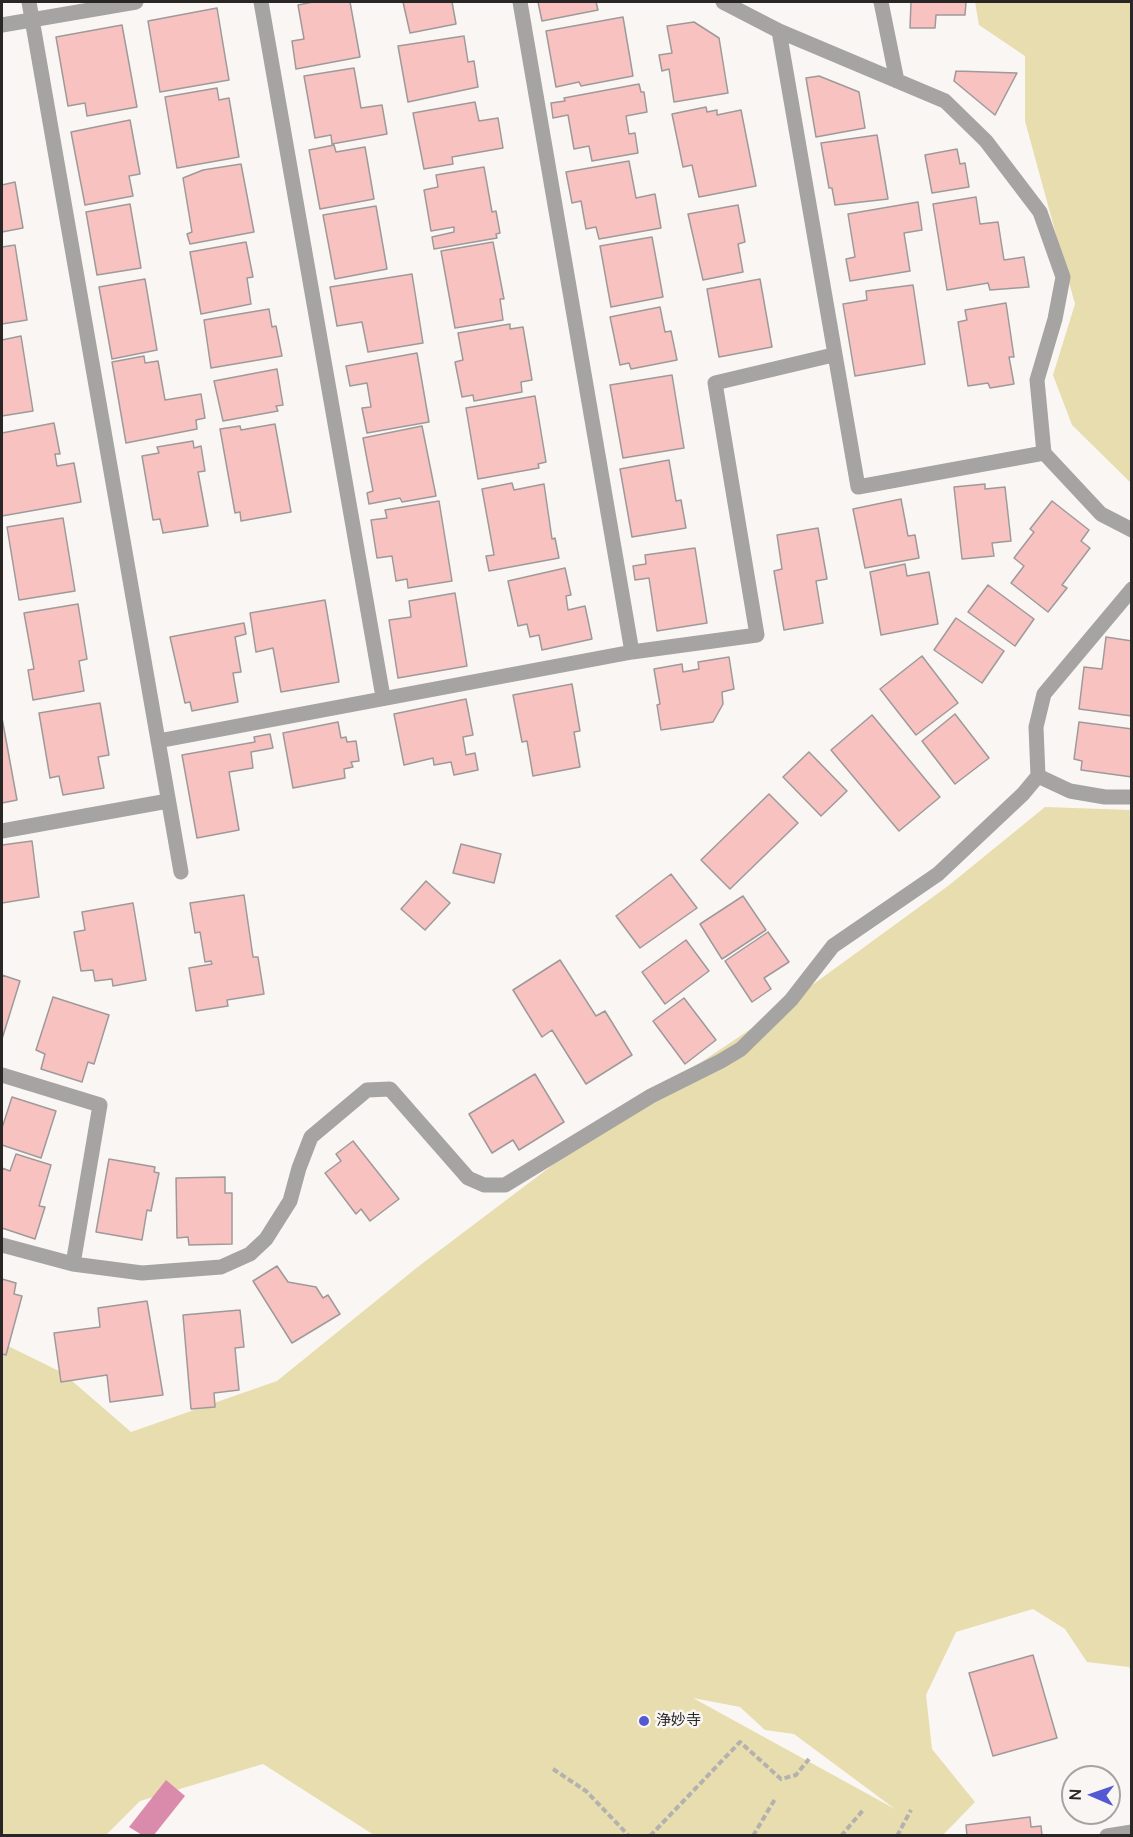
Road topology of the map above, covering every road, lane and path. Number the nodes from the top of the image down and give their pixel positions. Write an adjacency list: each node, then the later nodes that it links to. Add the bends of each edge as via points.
1 (29, 2): 7 (street)
2 (136, 2): 7 (street)
3 (261, 2): 16 (street)
4 (520, 2): 15 (street)
5 (881, 2): 10 (street)
6 (731, 3): 9 (street)
7 (33, 20): 8 (street); 17 (street)
8 (2, 26)
9 (779, 31): 10 (street); 11 (street)
10 (897, 81): 12 (street, via 945,101 986,141 1040,212 1063,277 1037,380)
11 (833, 355): 12 (street, via 858,487); 15 (street, via 715,383 757,635)
12 (1044, 453): 13 (street, via 1101,514)
13 (1131, 530)
14 (1131, 589): 18 (street, via 1044,694 1036,727)
15 (632, 652): 16 (street)
16 (383, 697): 17 (street)
17 (158, 741): 20 (street)
18 (1038, 776): 19 (street, via 1070,791 1105,797); 25 (street, via 938,874 833,946 791,1000 741,1048 651,1096 505,1185 484,1185 468,1178 390,1089 367,1090 311,1137 290,1201 266,1239 250,1254 203,1270 142,1273)
19 (1131, 796)
20 (168, 801): 21 (street); 22 (street)
21 (2, 831)
22 (181, 872)
23 (2, 1075): 25 (street, via 100,1105)
24 (2, 1245): 25 (street)
25 (73, 1264)
26 (809, 1760): 34 (path, via 796,1775 782,1779 740,1742)
27 (553, 1768): 33 (path, via 586,1791)
28 (775, 1799): 35 (path)
29 (864, 1809): 36 (path)
30 (911, 1810): 32 (path)
31 (1131, 1833): 37 (street)
32 (899, 1835)
33 (629, 1836)
34 (650, 1836)
35 (753, 1836)
36 (841, 1836)
37 (1107, 1836)

